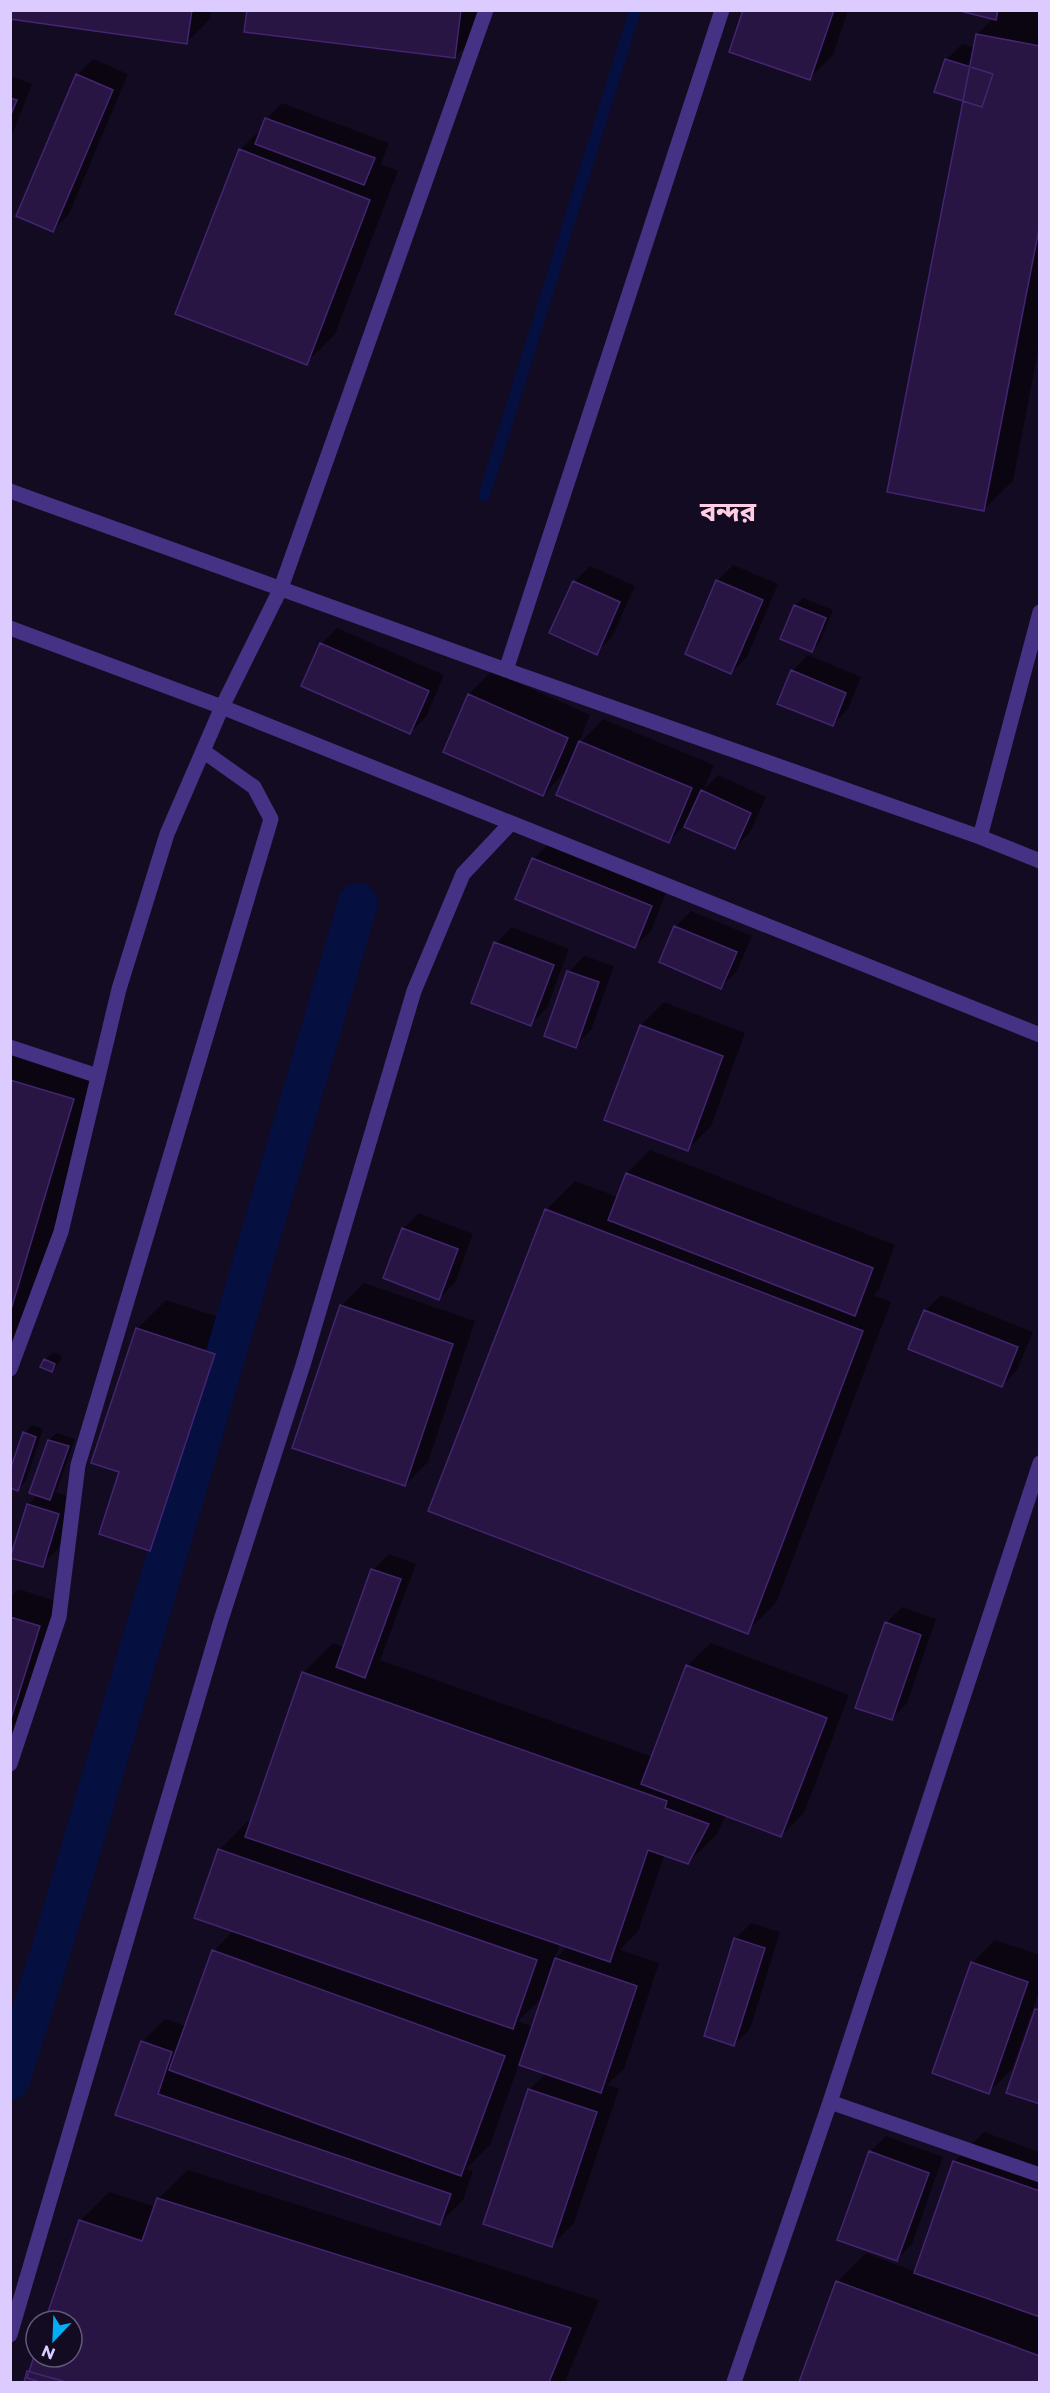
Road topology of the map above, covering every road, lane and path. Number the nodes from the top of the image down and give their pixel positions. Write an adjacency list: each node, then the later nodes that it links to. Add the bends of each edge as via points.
1 (486, 10): 4 (street)
2 (722, 10): 7 (street)
3 (10, 491): 4 (street)
4 (281, 588): 7 (street); 8 (street)
5 (1040, 612): 11 (street)
6 (10, 628): 8 (street)
7 (506, 670): 11 (street)
8 (222, 707): 9 (street); 10 (street)
9 (203, 751): 15 (street, via 167,834 119,989); 18 (street, via 254,786 271,819 78,1465 59,1617)
10 (511, 823): 13 (street); 21 (street, via 463,874 414,991 303,1365 217,1634)
11 (980, 837): 12 (street)
12 (1040, 861)
13 (1040, 1035)
14 (10, 1047): 15 (street)
15 (98, 1076): 16 (street, via 61,1232)
16 (10, 1369)
17 (1040, 1463): 19 (street)
18 (10, 1764)
19 (830, 2102): 20 (street); 22 (street)
20 (1040, 2175)
21 (10, 2335)
22 (734, 2382)

